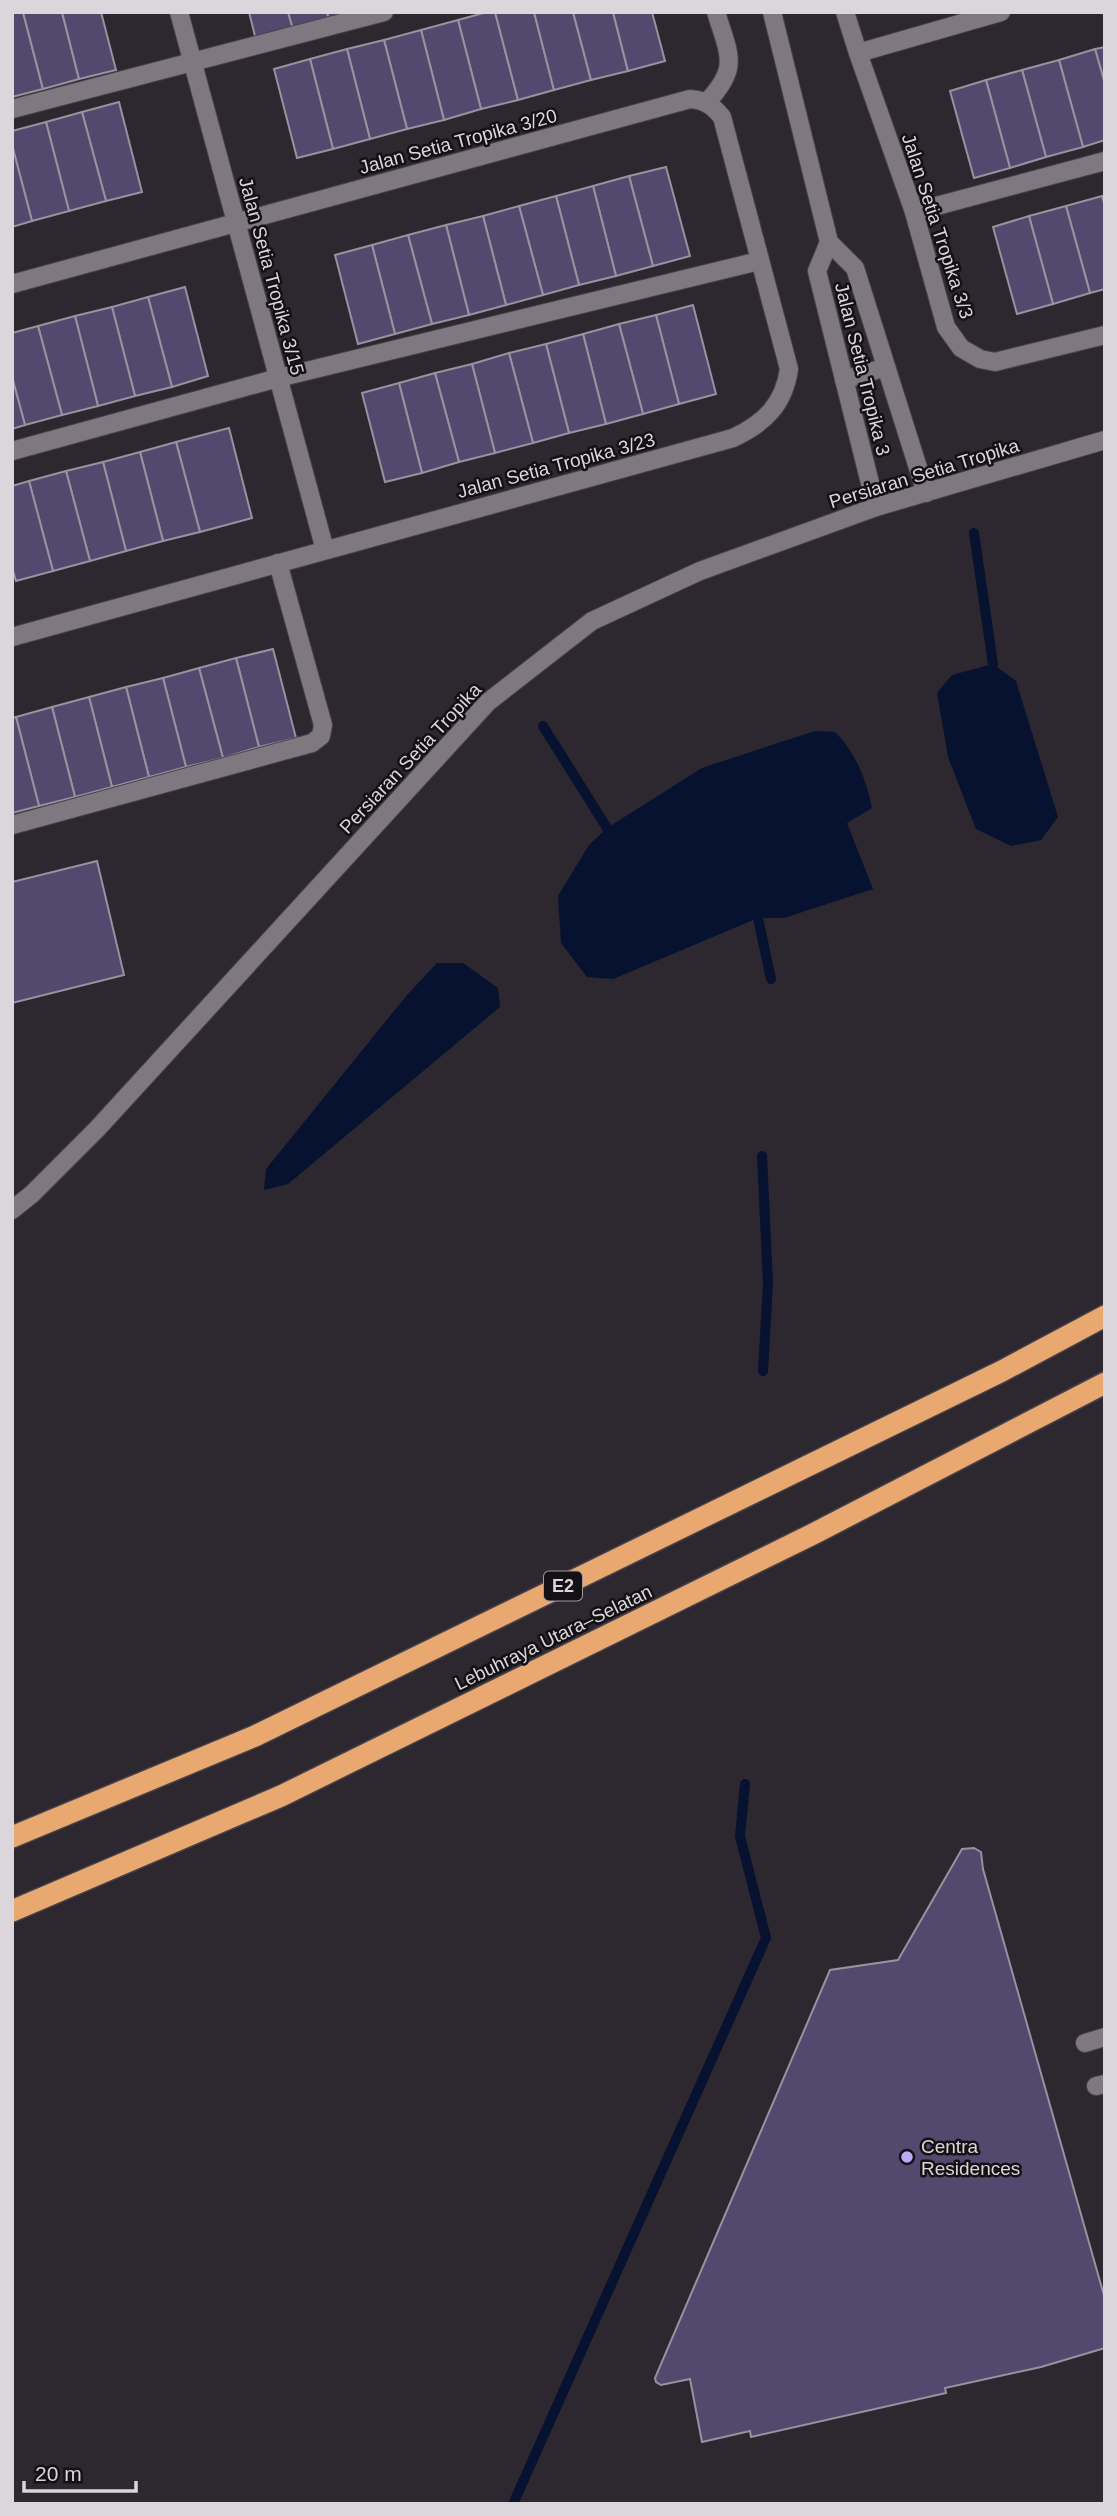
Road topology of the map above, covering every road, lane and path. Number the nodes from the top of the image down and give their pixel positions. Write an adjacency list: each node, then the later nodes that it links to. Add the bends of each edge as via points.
1 (179, 12): 8 (street, Jalan Setia Tropika 3/15)
2 (384, 12): 8 (street)
3 (716, 12): 9 (street, via 730,59 729,73 722,86)
4 (772, 12): 14 (street)
5 (845, 12): 7 (street, Jalan Setia Tropika 3/3)
6 (1002, 12): 7 (street)
7 (858, 53): 12 (street, Jalan Setia Tropika 3/3)
8 (193, 62): 10 (street); 13 (street, Jalan Setia Tropika 3/15)
9 (699, 101): 13 (street, Jalan Setia Tropika 3/20); 15 (street, Jalan Setia Tropika 3/23, via 722,117)
10 (12, 109)
11 (1105, 161): 12 (street)
12 (914, 212): 17 (street, Jalan Setia Tropika 3/3, via 946,327 961,348 995,362)
13 (236, 223): 16 (street, Jalan Setia Tropika 3/20); 19 (street, Jalan Setia Tropika 3/15)
14 (829, 242): 18 (street, Jalan Setia Tropika 3, via 855,268); 20 (street, Jalan Setia Tropika 3, via 817,271)
15 (759, 261): 19 (street); 25 (street, Jalan Setia Tropika 3/23, via 789,369 779,402 750,430)
16 (12, 284)
17 (1105, 335)
18 (886, 367): 20 (street); 23 (street, Jalan Setia Tropika 3)
19 (278, 378): 22 (street); 25 (street, Jalan Setia Tropika 3/15)
20 (844, 380): 24 (street, Jalan Setia Tropika 3)
21 (1105, 440): 23 (street, Persiaran Setia Tropika)
22 (12, 451)
23 (926, 493): 24 (street, Persiaran Setia Tropika)
24 (876, 507): 29 (street, Persiaran Setia Tropika, via 700,571 592,621 488,702 97,1129)
25 (325, 550): 26 (street, Jalan Setia Tropika 3/23)
26 (278, 564): 27 (street, Jalan Setia Tropika 3/23); 28 (street, via 323,725 321,736 312,743)
27 (12, 637)
28 (12, 825)
29 (12, 1210)
30 (1105, 1315): 32 (highway, E2, via 1002,1371 255,1736)
31 (1105, 1383): 33 (highway, Lebuhraya Utara–Selatan, via 815,1533 281,1796)
32 (12, 1837)
33 (12, 1911)
34 (1105, 2037): 35 (street)
35 (1085, 2043)

